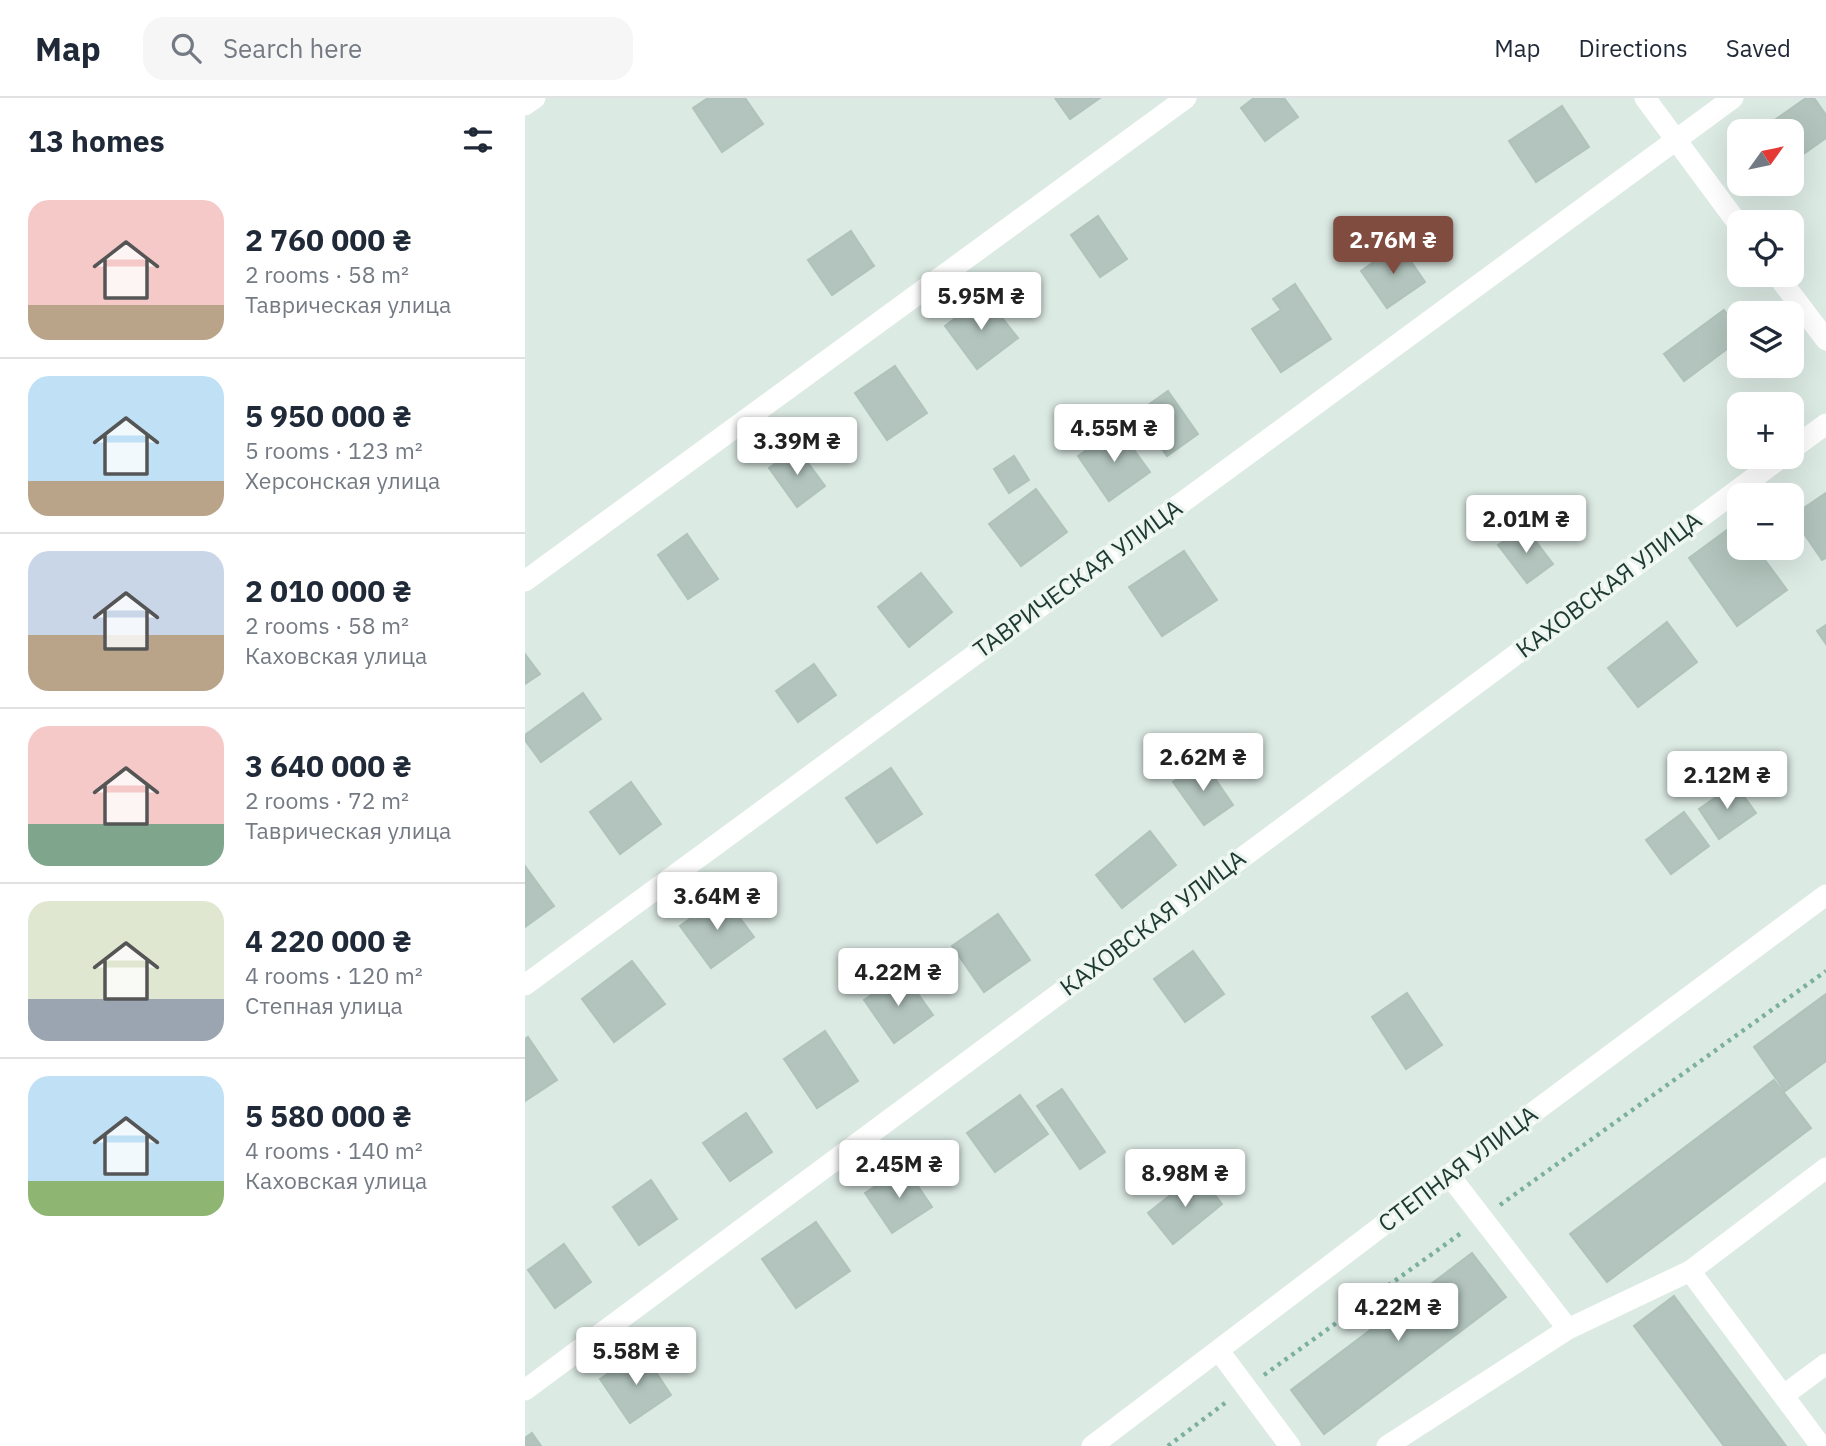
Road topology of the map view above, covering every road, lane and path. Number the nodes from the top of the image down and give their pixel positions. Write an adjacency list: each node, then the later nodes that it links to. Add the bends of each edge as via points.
1 (535, 98): 5 (street)
2 (1186, 98): 13 (street)
3 (1645, 98): 6 (street)
4 (1733, 98): 6 (street, ТАВРИЧЕСКАЯ УЛИЦА)
5 (525, 106)
6 (1676, 140): 7 (street); 15 (street, ТАВРИЧЕСКАЯ УЛИЦА)
7 (1728, 210)
8 (1786, 287): 9 (street)
9 (1826, 340)
10 (1826, 424): 11 (street)
11 (1804, 440)
12 (1766, 469): 22 (street, КАХОВСКАЯ УЛИЦА)
13 (525, 581)
14 (1826, 895): 17 (street, СТЕПНАЯ УЛИЦА)
15 (525, 985)
16 (1826, 1168): 18 (street)
17 (1449, 1175): 19 (street); 20 (street, СТЕПНАЯ УЛИЦА)
18 (1690, 1271): 19 (street); 23 (street)
19 (1568, 1329): 26 (street)
20 (1219, 1351): 24 (street, СТЕПНАЯ УЛИЦА); 25 (street)
21 (1826, 1364): 23 (street)
22 (525, 1390)
23 (1784, 1395): 27 (street)
24 (1093, 1446)
25 (1290, 1446)
26 (1387, 1446)
27 (1821, 1446)

